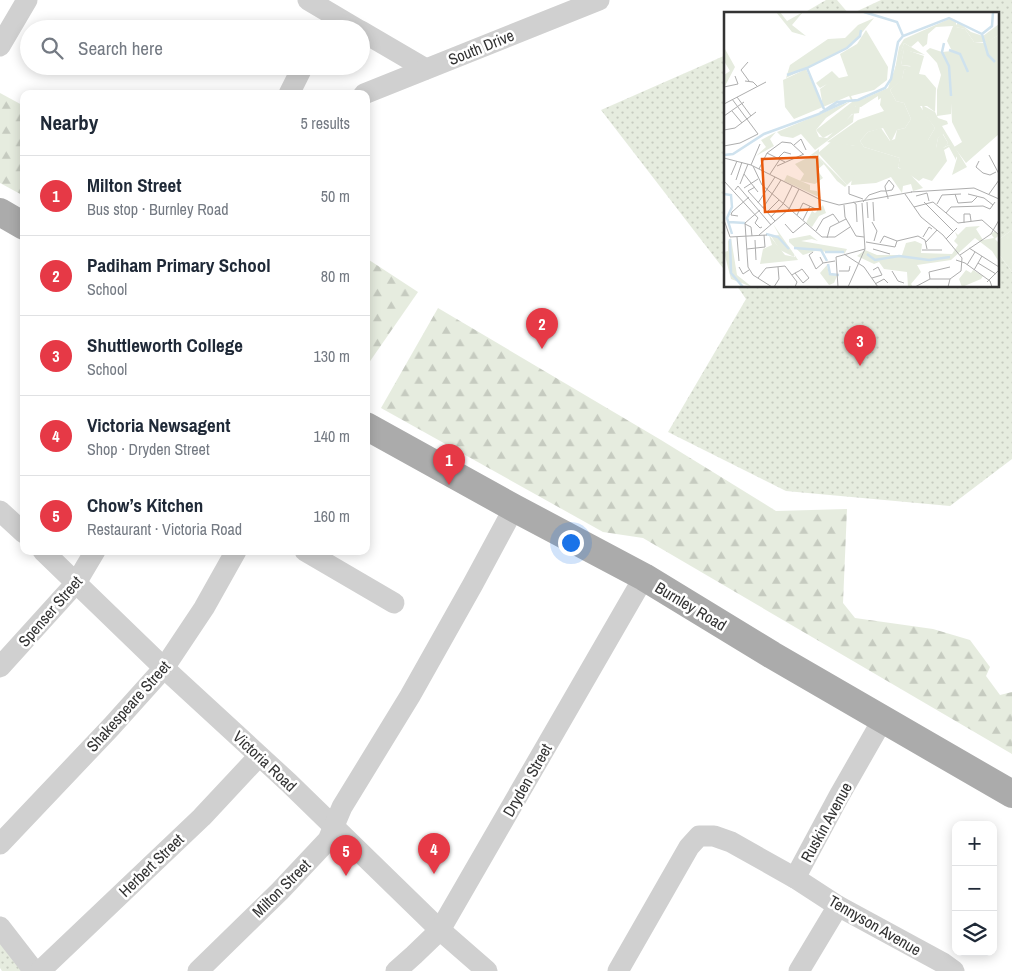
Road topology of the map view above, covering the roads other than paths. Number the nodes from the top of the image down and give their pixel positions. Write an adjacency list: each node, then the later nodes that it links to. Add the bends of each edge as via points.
1 (27, 0): 6 (street)
2 (308, 0): 4 (street)
3 (599, 0): 7 (street, South Drive)
4 (326, 20)
5 (370, 36): 7 (street)
6 (0, 46)
7 (426, 69): 10 (street, South Drive)
8 (299, 75): 9 (street)
9 (291, 90)
10 (370, 92)
11 (0, 212): 12 (main road)
12 (20, 224)
13 (370, 428): 14 (main road, Burnley Road)
14 (514, 508): 21 (main road, Burnley Road); 29 (street, Milton Street)
15 (0, 511): 16 (street)
16 (20, 529)
17 (47, 555): 22 (street, Victoria Road)
18 (93, 555): 22 (street, Spenser Street)
19 (234, 555): 25 (street, Shakespeare Street, via 204,608)
20 (312, 555): 23 (street)
21 (644, 577): 26 (main road, Burnley Road); 34 (street, Dryden Street)
22 (76, 583): 24 (street, Spenser Street); 25 (street, Victoria Road)
23 (394, 604)
24 (0, 667)
25 (164, 668): 27 (street, Victoria Road); 30 (street, Shakespeare Street)
26 (883, 719): 28 (main road, Burnley Road); 31 (street, Ruskin Avenue)
27 (259, 756): 29 (street, Victoria Road); 36 (street, Herbert Street, via 202,817)
28 (1012, 794)
29 (334, 826): 34 (street, Victoria Road); 37 (street, Milton Street, via 328,840 316,853)
30 (0, 844)
31 (795, 878): 32 (street, Tennyson Avenue); 40 (street, Ruskin Avenue, via 731,842 714,836 699,836 689,847)
32 (838, 906): 41 (street); 42 (street, Tennyson Avenue)
33 (0, 927): 35 (street)
34 (440, 930): 38 (street, Dryden Street); 39 (street, Victoria Road)
35 (34, 971)
36 (40, 971)
37 (198, 971)
38 (396, 971)
39 (487, 971)
40 (618, 971)
41 (800, 971)
42 (954, 971)

